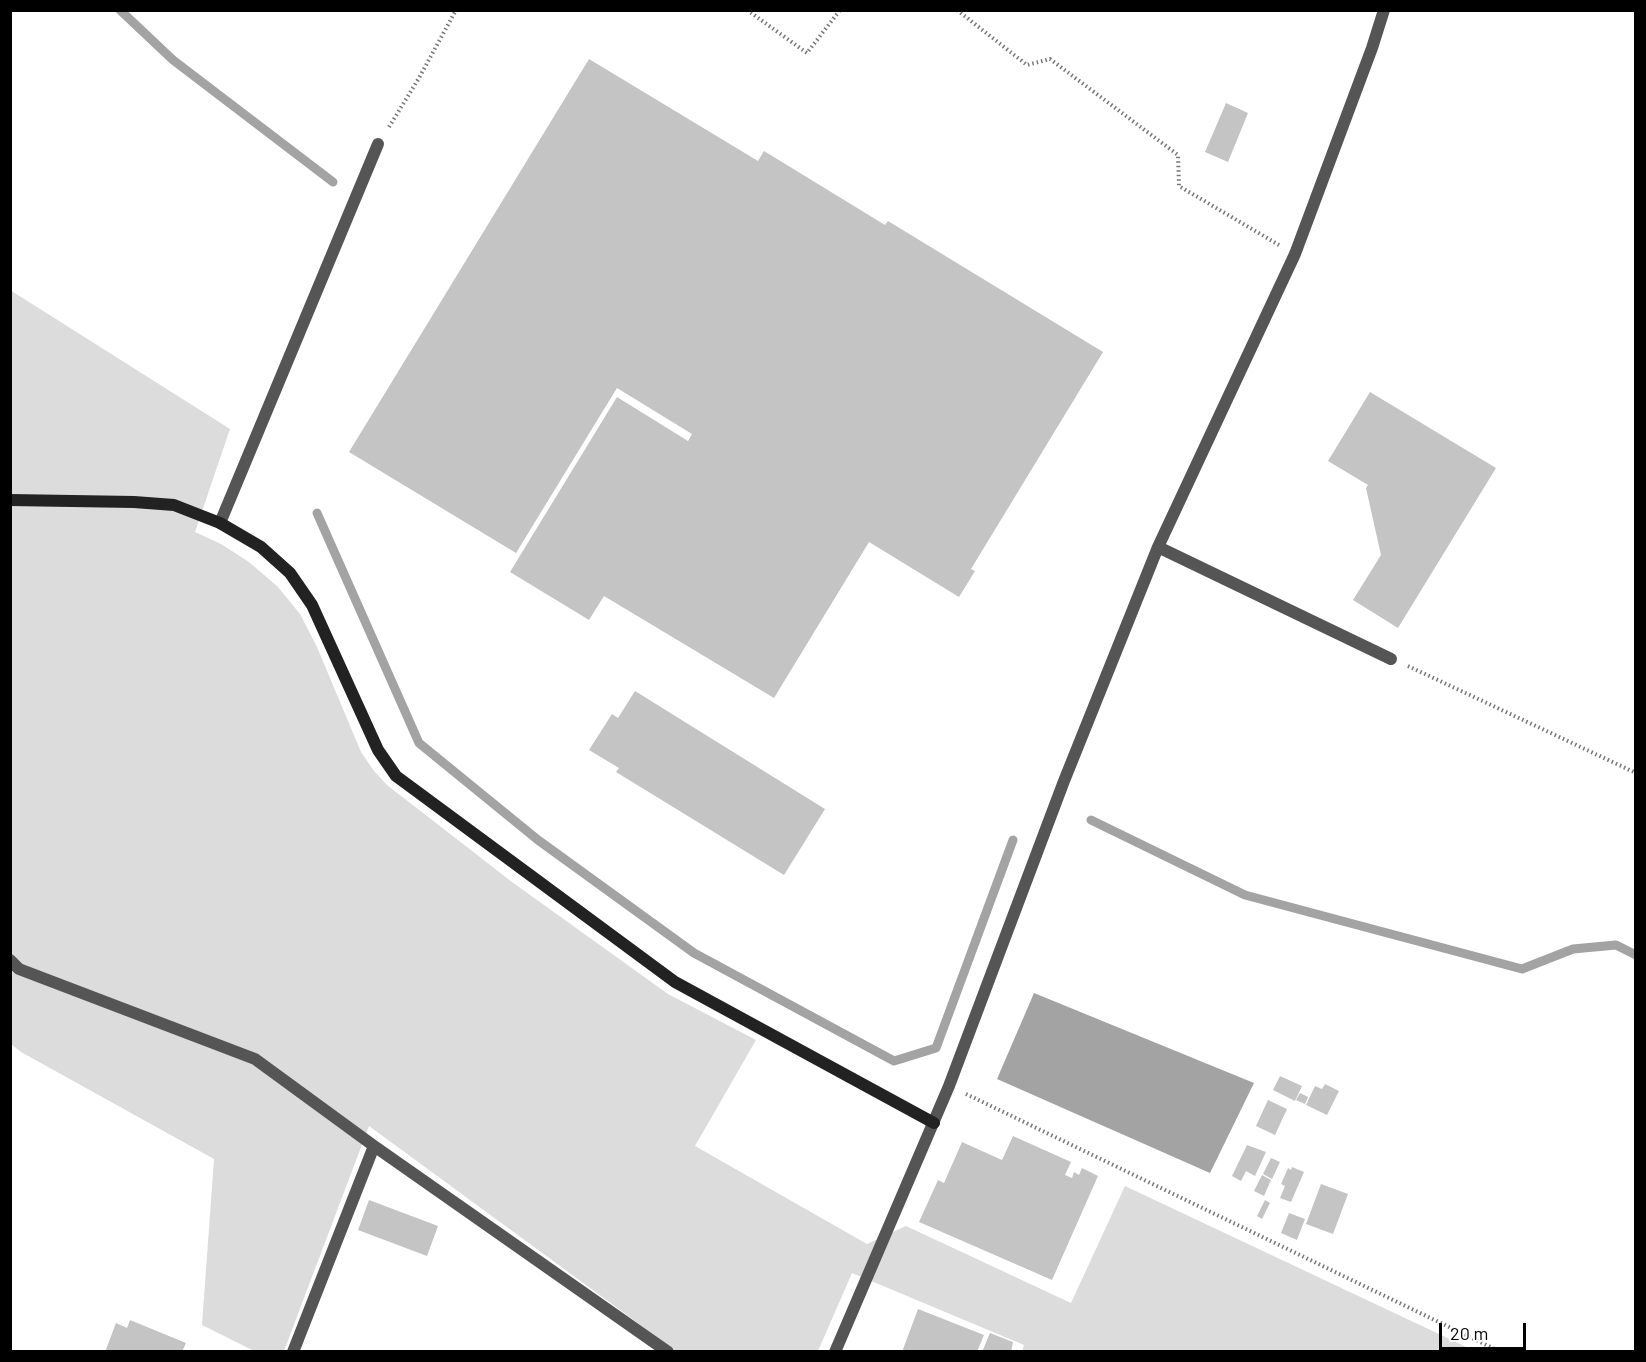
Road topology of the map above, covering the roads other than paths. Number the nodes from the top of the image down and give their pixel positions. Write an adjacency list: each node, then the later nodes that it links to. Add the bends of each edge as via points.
1 (1384, 10): 5 (street, via 1295,254)
2 (378, 144): 4 (street)
3 (10, 500): 4 (street, via 174,505)
4 (220, 523): 8 (street, via 261,547 296,581 312,605 378,750 396,776 675,982)
5 (1158, 547): 6 (street); 8 (street)
6 (1391, 659)
7 (10, 960): 9 (street, via 19,969 255,1059)
8 (934, 1123): 12 (street)
9 (374, 1146): 10 (street); 11 (street)
10 (293, 1352)
11 (668, 1352)
12 (835, 1352)

